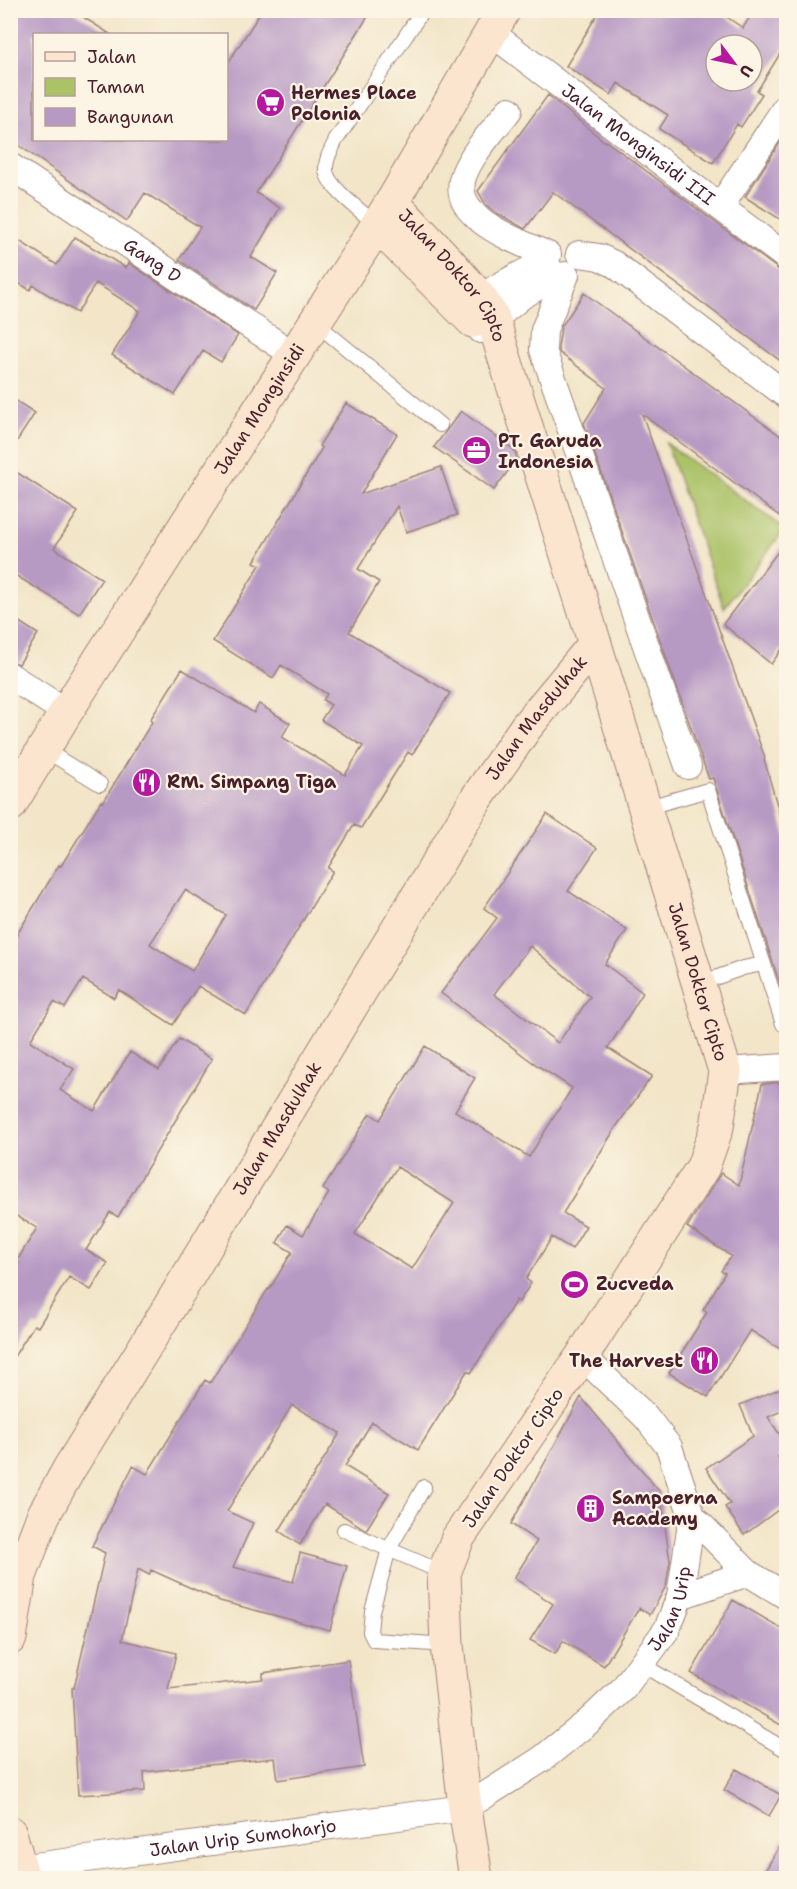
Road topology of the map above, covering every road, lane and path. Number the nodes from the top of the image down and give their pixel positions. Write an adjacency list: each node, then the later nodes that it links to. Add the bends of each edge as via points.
1 (423, 10): 7 (lane, via 336,140 326,164 331,183)
2 (497, 21): 6 (street, Jalan Monginsidi III); 7 (street, Jalan Monginsidi)
3 (786, 107): 6 (street)
4 (509, 110): 9 (street, via 464,174 462,200 486,223)
5 (10, 166): 12 (street, Gang D)
6 (720, 207): 8 (street, Jalan Monginsidi III)
7 (385, 214): 10 (street, Jalan Doktor Cipto); 11 (street, Jalan Monginsidi)
8 (786, 257)
9 (560, 264): 10 (street); 13 (street, via 599,257 614,264); 19 (street, via 543,350)
10 (484, 322): 15 (street, Jalan Doktor Cipto)
11 (313, 324): 12 (street, Jalan Monginsidi); 14 (lane)
12 (294, 355): 17 (street, Jalan Monginsidi)
13 (786, 395)
14 (440, 425)
15 (595, 644): 22 (street, Jalan Doktor Cipto); 37 (street, Jalan Masdulhak, via 526,727 477,798 69,1468 43,1516 20,1576)
16 (10, 676): 17 (street)
17 (66, 712): 18 (street, Jalan Monginsidi)
18 (45, 750): 20 (lane); 21 (street, Jalan Monginsidi)
19 (688, 766)
20 (100, 784)
21 (10, 805)
22 (645, 808): 23 (lane, via 708,790); 24 (street, Jalan Doktor Cipto)
23 (763, 964): 24 (lane); 25 (lane)
24 (698, 984): 27 (street, Jalan Doktor Cipto)
25 (783, 1024)
26 (786, 1067): 27 (street)
27 (725, 1071): 28 (street, Jalan Doktor Cipto, via 717,1127 703,1167)
28 (582, 1356): 30 (street, Jalan Urip, via 646,1417 669,1447); 33 (street, Jalan Doktor Cipto, via 458,1538)
29 (424, 1487): 32 (lane)
30 (692, 1516): 34 (street); 35 (street, Jalan Urip)
31 (344, 1530): 32 (lane)
32 (389, 1549): 33 (lane); 38 (lane, via 372,1611 371,1637 374,1641)
33 (444, 1573): 38 (street, Jalan Doktor Cipto)
34 (748, 1573): 35 (street); 36 (street)
35 (680, 1596): 39 (street, Jalan Urip, via 667,1629)
36 (786, 1596)
37 (10, 1638)
38 (447, 1645): 41 (street, Jalan Doktor Cipto)
39 (641, 1664): 40 (lane); 41 (street, Jalan Urip, via 623,1689 588,1722 542,1759)
40 (786, 1750)
41 (465, 1808): 43 (street, Jalan Urip Sumoharjo); 44 (street, Jalan Doktor Cipto)
42 (10, 1833): 43 (street)
43 (21, 1873)
44 (476, 1878)

